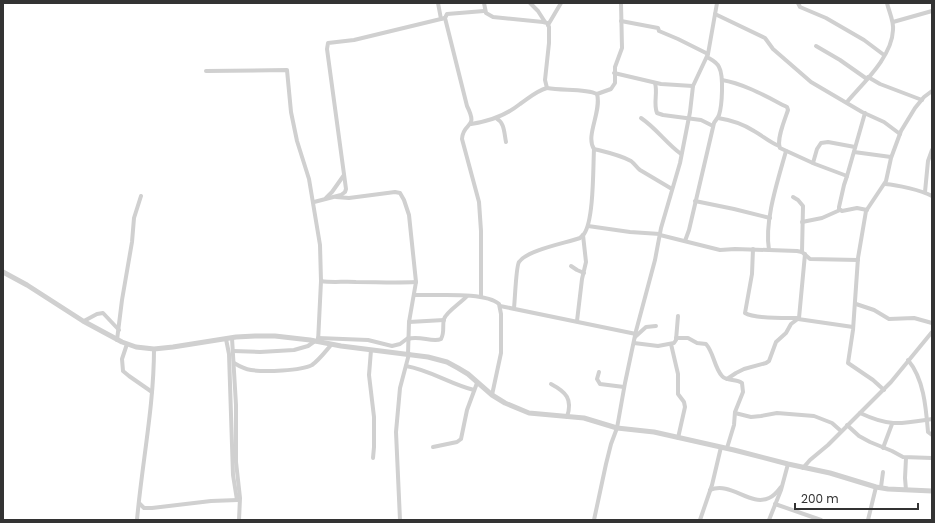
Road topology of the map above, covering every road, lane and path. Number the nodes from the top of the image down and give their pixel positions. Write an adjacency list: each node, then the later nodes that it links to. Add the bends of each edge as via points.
1 (438, 3): 12 (street)
2 (484, 3): 9 (street)
3 (530, 3): 15 (street)
4 (561, 3): 15 (street)
5 (621, 3): 13 (street)
6 (717, 3): 11 (street)
7 (798, 3): 17 (street, via 800,8 826,18)
8 (887, 3): 14 (street)
9 (484, 11): 12 (street, via 447,14); 15 (street, via 493,17)
10 (932, 11): 14 (street)
11 (715, 14): 18 (street); 29 (street, via 765,38 800,74)
12 (443, 19): 35 (street, via 466,106 472,117); 47 (street, via 367,38 328,44)
13 (621, 21): 18 (street, via 658,28 658,31); 20 (street, via 622,48)
14 (893, 22): 17 (street, via 892,36)
15 (547, 24): 25 (street, via 549,43 544,80)
16 (816, 46): 21 (street)
17 (884, 55): 21 (street)
18 (707, 56): 22 (street, via 719,67); 24 (street)
19 (206, 71): 58 (street, via 287,70 291,112)
20 (614, 73): 23 (street); 27 (street, via 613,88)
21 (867, 78): 28 (street); 29 (street)
22 (722, 80): 33 (street); 39 (street, via 765,95 788,108)
23 (655, 82): 24 (street, via 672,86); 34 (street, via 657,113)
24 (693, 86): 34 (street)
25 (547, 88): 27 (street); 31 (street, via 537,91 520,105)
26 (932, 91): 28 (street)
27 (597, 94): 40 (street, via 599,104 591,140)
28 (922, 100): 37 (street)
29 (847, 102): 30 (street)
30 (865, 113): 37 (street, via 884,122); 41 (street)
31 (496, 118): 35 (street); 38 (street, via 502,122)
32 (641, 118): 44 (street, via 653,126)
33 (718, 118): 36 (street); 39 (street, via 753,130)
34 (688, 119): 36 (street, via 701,120); 44 (street)
35 (471, 124): 78 (street, via 463,132 462,139 479,202)
36 (713, 126): 57 (street)
37 (900, 134): 45 (street)
38 (506, 142)
39 (779, 146): 43 (street)
40 (594, 149): 50 (street, via 633,162 640,170); 63 (street)
41 (854, 150): 45 (street); 46 (street, via 828,142 821,143); 48 (street)
42 (932, 150): 51 (street)
43 (786, 151): 46 (street); 61 (street)
44 (681, 154): 50 (street)
45 (891, 157): 49 (street)
46 (813, 163): 48 (street)
47 (344, 175): 53 (street, via 345,192); 56 (street)
48 (847, 176): 59 (street, via 840,199)
49 (885, 184): 51 (street); 60 (street)
50 (672, 190): 64 (street)
51 (924, 192): 54 (street)
52 (141, 196): 91 (street, via 134,218)
53 (336, 196): 56 (street); 75 (street, via 344,198 395,192 402,195 409,215)
54 (932, 196)
55 (793, 197): 62 (street, via 803,206)
56 (325, 199): 58 (street)
57 (694, 201): 61 (street); 66 (street)
58 (314, 202): 74 (street, via 320,245)
59 (840, 210): 60 (street); 62 (street, via 822,218)
60 (867, 210): 70 (street)
61 (770, 218): 68 (street)
62 (802, 222): 69 (street)
63 (588, 226): 64 (street); 65 (street)
64 (660, 234): 66 (street); 93 (street)
65 (583, 235): 73 (street, via 586,262); 81 (street, via 537,251 519,262)
66 (685, 241): 67 (street, via 720,250)
67 (753, 249): 68 (street); 83 (street, via 752,274 745,313 750,316)
68 (769, 250): 69 (street)
69 (803, 253): 70 (street, via 810,258); 83 (street)
70 (858, 260): 79 (street)
71 (571, 266): 73 (street)
72 (3, 272): 85 (street)
73 (584, 273): 86 (street)
74 (321, 281): 75 (street); 98 (street)
75 (416, 282): 76 (street)
76 (414, 295): 77 (street); 87 (street)
77 (468, 296): 78 (street); 84 (street)
78 (481, 297): 80 (street, via 496,301)
79 (856, 304): 88 (street, via 889,319 914,318); 90 (street)
80 (500, 306): 81 (street); 118 (street, via 501,353)
81 (514, 308): 86 (street)
82 (678, 316): 95 (street)
83 (798, 319): 90 (street); 111 (street, via 776,342 769,361 744,369)
84 (444, 320): 87 (street); 96 (street, via 443,336 440,340 419,337)
85 (84, 321): 91 (street, via 103,313); 97 (street)
86 (577, 321): 93 (street)
87 (409, 322): 96 (street)
88 (932, 323)
89 (656, 326): 93 (street, via 646,328)
90 (853, 327): 116 (street, via 848,364)
91 (119, 330): 97 (street)
92 (932, 332): 107 (street)
93 (636, 335): 99 (street)
94 (229, 338): 98 (street, via 275,336); 103 (street, via 192,345); 105 (street); 143 (street, via 233,475)
95 (676, 338): 101 (street); 111 (street, via 688,338 706,344 718,371)
96 (408, 339): 98 (street, via 392,346 368,340); 106 (street)
97 (117, 340): 100 (street)
98 (317, 340): 102 (street); 105 (street, via 294,350)
99 (634, 343): 101 (street, via 658,346); 114 (street)
100 (127, 344): 103 (street); 117 (street, via 122,359 123,371)
101 (671, 344): 128 (street, via 678,374 678,394 685,407)
102 (331, 345): 104 (street); 108 (street, via 311,365 299,369 250,370)
103 (154, 348): 117 (street)
104 (371, 350): 106 (street); 132 (street, via 369,374 374,417)
105 (233, 351): 108 (street)
106 (408, 354): 109 (street); 112 (street, via 428,356 447,362 468,374)
107 (908, 360): 116 (street); 122 (street, via 917,375)
108 (234, 363): 143 (street)
109 (406, 366): 115 (street, via 421,369); 148 (street, via 400,388 396,432)
110 (600, 372): 114 (street, via 597,379 600,384)
111 (727, 379): 119 (street, via 742,383 743,392)
112 (477, 383): 115 (street); 118 (street)
113 (551, 384): 121 (street, via 559,388 569,399)
114 (624, 387): 125 (street)
115 (474, 390): 129 (street, via 466,410 461,439)
116 (884, 390): 120 (street)
117 (152, 392): 144 (street)
118 (492, 395): 121 (street, via 529,413)
119 (735, 413): 126 (street, via 751,417 777,413 814,416 832,423); 130 (street, via 734,425)
120 (860, 413): 123 (street); 124 (street)
121 (567, 417): 125 (street, via 584,418)
122 (930, 419): 123 (street); 127 (street, via 928,432)
123 (892, 424): 131 (street)
124 (847, 425): 126 (street); 131 (street, via 860,436)
125 (617, 428): 128 (street, via 648,431); 149 (street, via 609,451)
126 (841, 431): 136 (street)
127 (932, 435)
128 (678, 438): 130 (street)
129 (433, 447)
130 (724, 448): 135 (street); 140 (street)
131 (883, 448): 133 (street)
132 (373, 458)
133 (906, 458): 134 (street); 141 (street)
134 (932, 458)
135 (788, 464): 136 (street); 138 (street)
136 (803, 468): 139 (street)
137 (883, 472): 139 (street)
138 (781, 487): 140 (street, via 770,497 762,500 723,488); 145 (street)
139 (878, 487): 141 (street); 153 (street)
140 (710, 490): 150 (street)
141 (906, 490): 142 (street)
142 (932, 491)
143 (239, 500): 144 (street, via 152,508 144,508); 147 (street)
144 (139, 504): 146 (street)
145 (775, 504): 151 (street); 152 (street)
146 (137, 520)
147 (239, 520)
148 (400, 520)
149 (594, 520)
150 (700, 520)
151 (769, 520)
152 (821, 520)
153 (868, 520)

